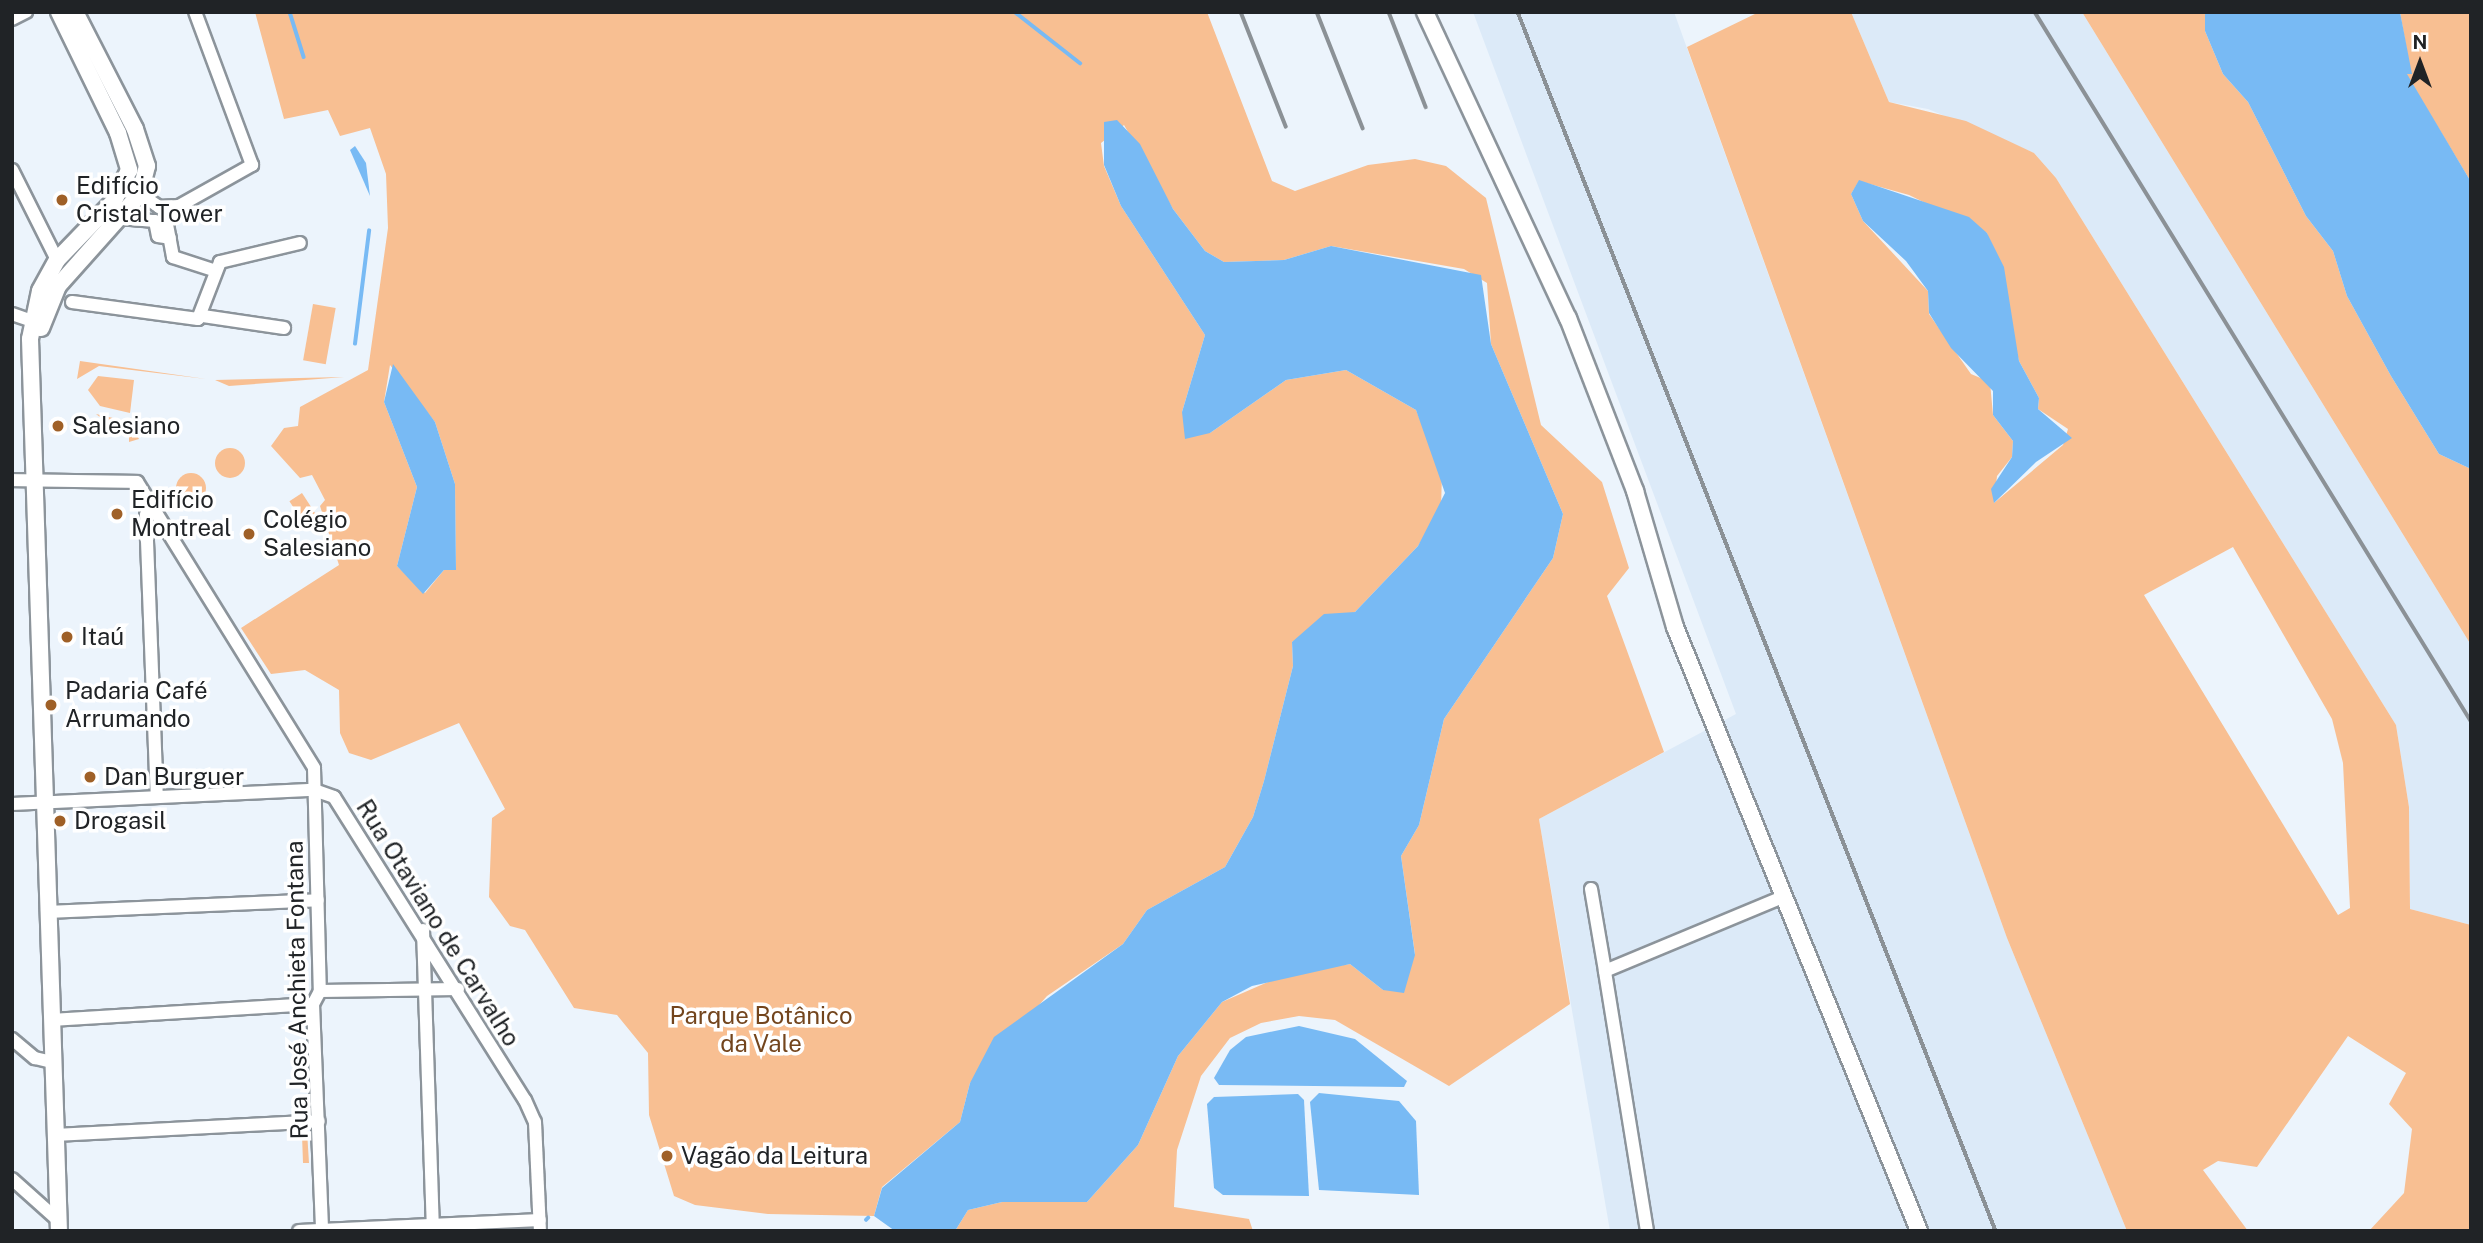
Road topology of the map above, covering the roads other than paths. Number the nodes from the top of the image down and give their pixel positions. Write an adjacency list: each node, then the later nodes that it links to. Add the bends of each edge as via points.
1 (26, 12): 6 (street)
2 (58, 12): 13 (street, via 118,133 129,170 114,201)
3 (75, 12): 8 (street, via 143,150 147,166)
4 (194, 12): 9 (street, via 252,165 229,182)
5 (1425, 12): 28 (street, via 1568,318 1635,491 1675,627)
6 (12, 19)
7 (12, 170): 13 (street)
8 (140, 194): 9 (street); 10 (street)
9 (164, 208): 11 (street)
10 (119, 218): 11 (street, via 155,221 158,236); 21 (street, via 58,286 43,318)
11 (170, 238): 14 (street, via 173,257)
12 (300, 243): 14 (street, via 225,260)
13 (57, 260): 18 (street)
14 (216, 271): 17 (street)
15 (72, 302): 17 (street)
16 (12, 314): 18 (street)
17 (203, 316): 19 (street)
18 (32, 321): 21 (street)
19 (284, 328)
20 (12, 480): 21 (street)
21 (33, 480): 22 (street, via 132,480); 25 (street)
22 (151, 505): 23 (street, via 314,768); 24 (street, via 146,515)
23 (314, 790): 24 (street); 29 (street, Rua José Anchieta Fontana); 31 (street, Rua Otaviano de Carvalho, via 334,797)
24 (157, 797): 25 (street)
25 (44, 802): 26 (street); 30 (street)
26 (12, 804)
27 (1591, 889): 32 (street)
28 (1783, 897): 32 (street); 49 (street)
29 (318, 900): 30 (street); 35 (street, Rua José Anchieta Fontana)
30 (47, 912): 37 (street)
31 (423, 930): 33 (street); 34 (street, Rua Otaviano de Carvalho)
32 (1605, 971): 48 (street)
33 (423, 989): 34 (street); 35 (street); 45 (street)
34 (458, 989): 44 (street, Rua Otaviano de Carvalho, via 535,1122)
35 (320, 991): 36 (street, Rua José Anchieta Fontana)
36 (313, 1004): 37 (street); 40 (street, Rua José Anchieta Fontana)
37 (51, 1020): 39 (street)
38 (12, 1039): 39 (street, via 36,1058)
39 (53, 1062): 41 (street)
40 (319, 1121): 41 (street); 46 (street, Rua José Anchieta Fontana)
41 (55, 1135): 43 (street)
42 (12, 1180): 43 (street)
43 (59, 1226)
44 (540, 1226): 45 (street)
45 (433, 1228): 46 (street)
46 (322, 1230): 47 (street)
47 (299, 1231)
48 (1647, 1231)
49 (1919, 1231)

